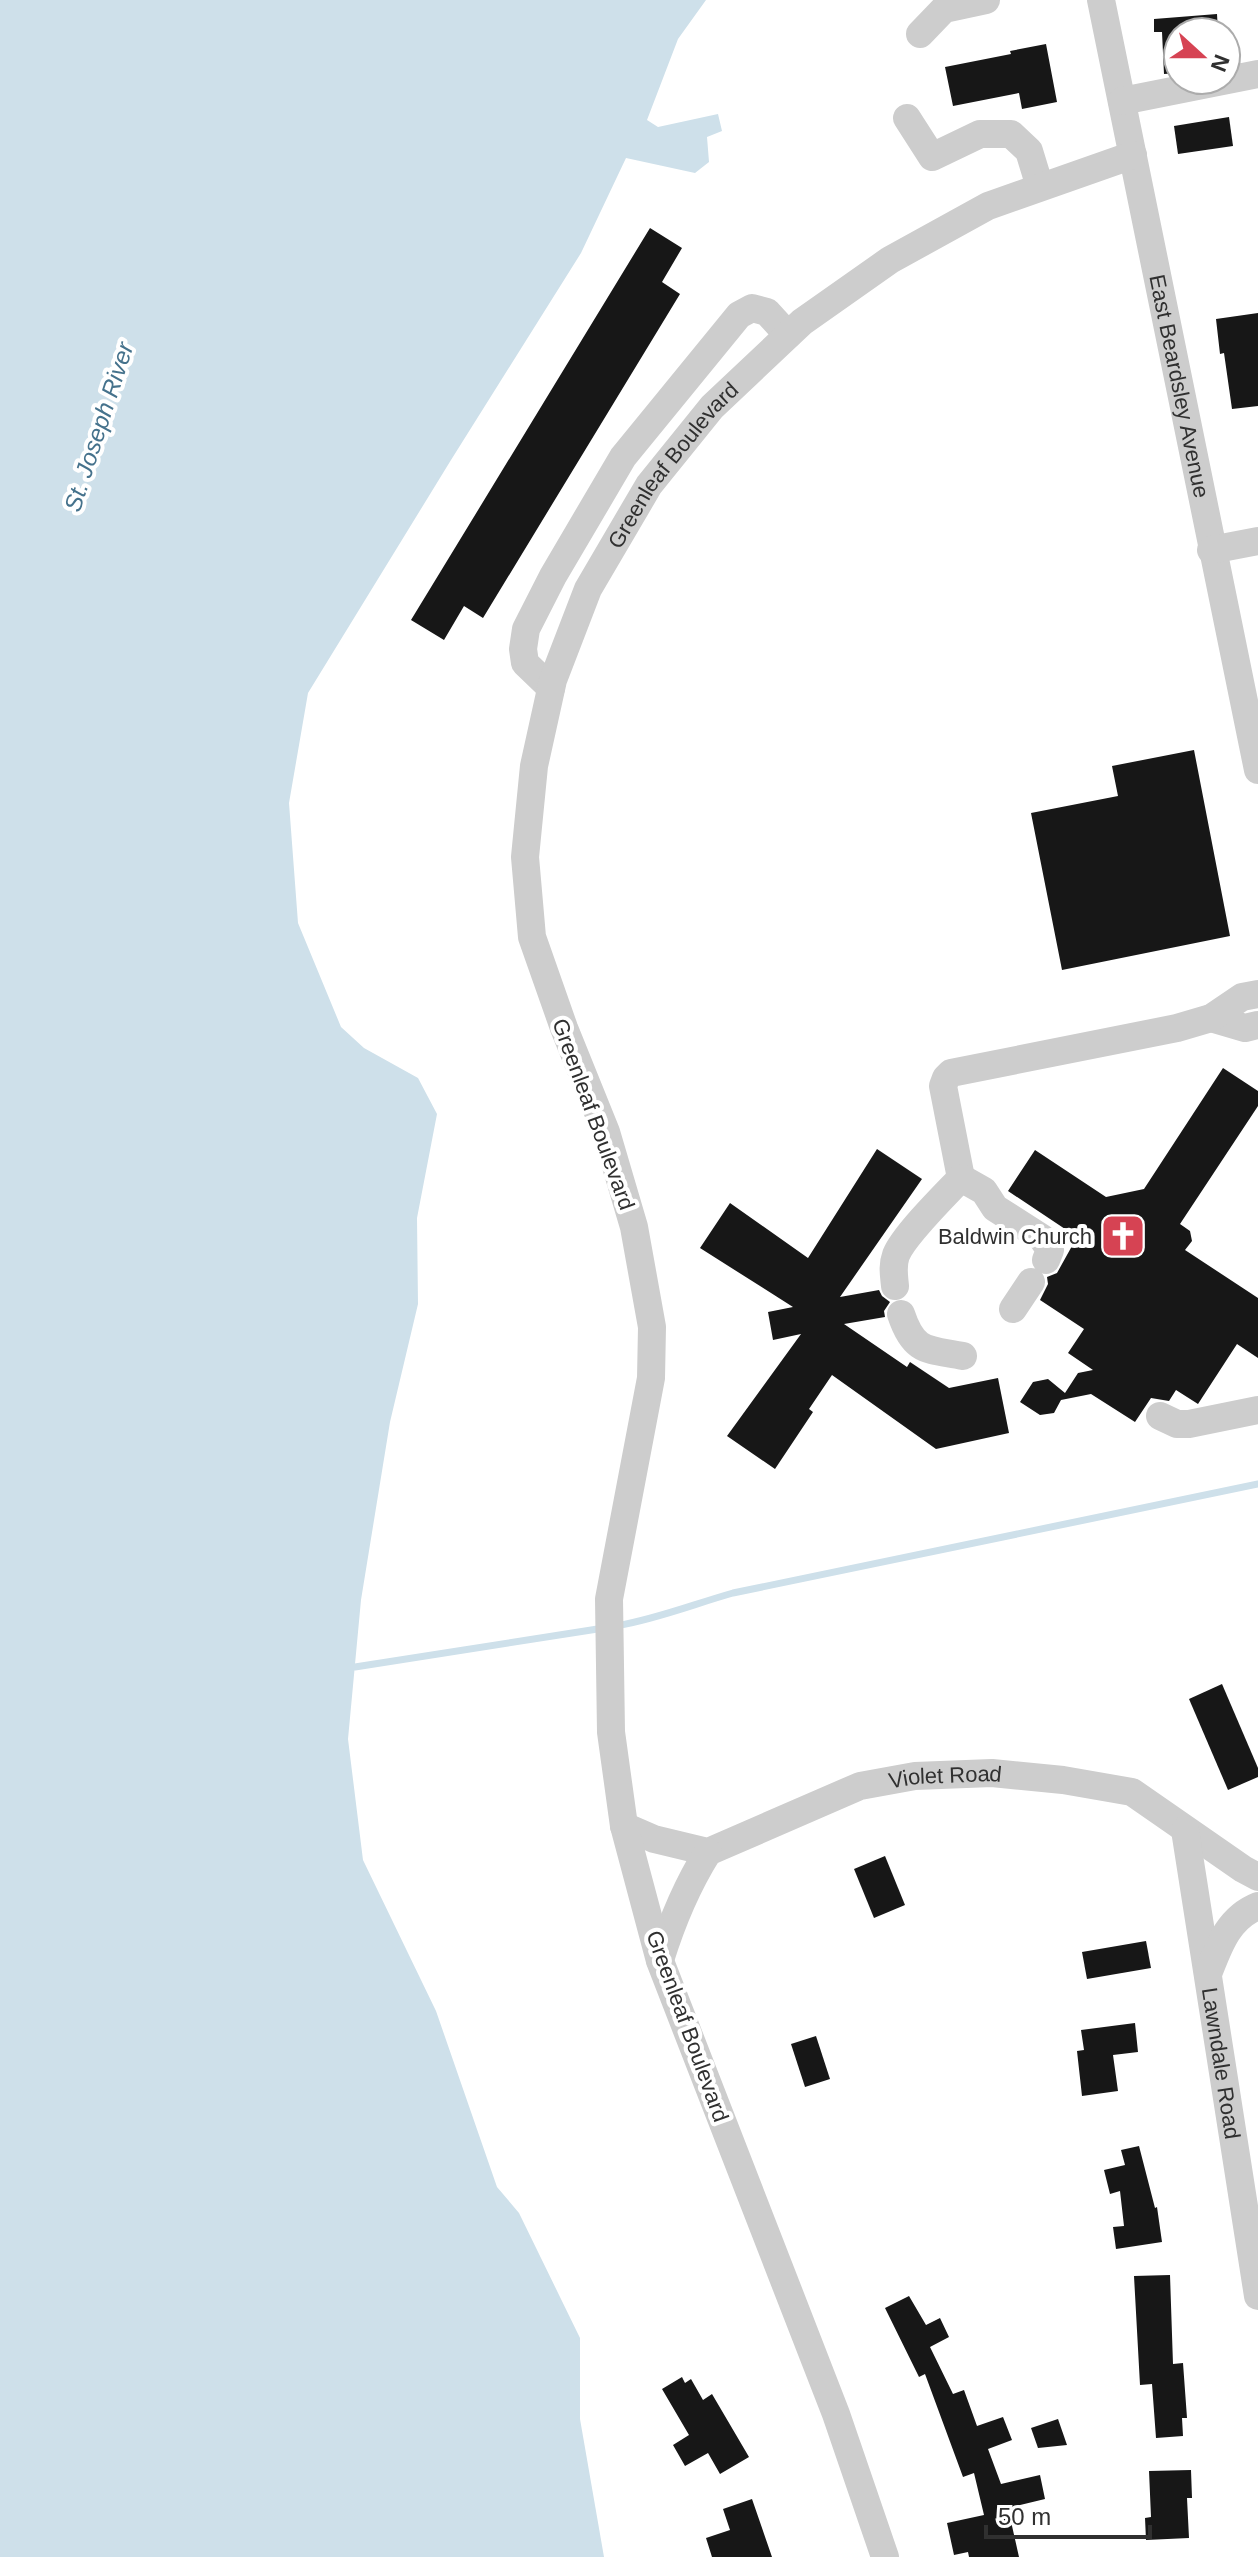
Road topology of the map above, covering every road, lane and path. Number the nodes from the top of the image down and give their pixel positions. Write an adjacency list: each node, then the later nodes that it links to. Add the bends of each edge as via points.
1 (986, 0): 3 (street, via 944,9)
2 (1101, 0): 5 (street, East Beardsley Avenue)
3 (920, 34)
4 (1258, 74): 5 (street)
5 (1122, 101): 7 (street, East Beardsley Avenue)
6 (907, 118): 8 (street, via 932,157 980,134 1011,134 1029,151)
7 (1133, 155): 8 (street, Greenleaf Boulevard); 11 (street, East Beardsley Avenue)
8 (1040, 187): 9 (street, Greenleaf Boulevard, via 988,206 890,260)
9 (788, 335): 12 (street, Greenleaf Boulevard, via 712,407 649,485 588,589); 12 (street, via 767,312 752,308 739,315 623,457 526,629 525,663)
10 (1258, 541): 11 (street)
11 (1211, 550): 13 (street, East Beardsley Avenue)
12 (551, 688): 24 (street, Greenleaf Boulevard, via 534,766 525,857 532,937 606,1132 634,1227 652,1327 651,1378 609,1599 611,1732)
13 (1258, 770)
14 (1258, 994): 15 (street, via 1242,997)
15 (1211, 1018): 16 (street, via 1245,1028); 17 (street, via 951,1073 943,1086)
16 (1258, 1025)
17 (961, 1178): 18 (street, via 897,1253); 19 (street, via 984,1191 995,1208 1042,1238 1050,1250)
18 (895, 1286)
19 (1013, 1309)
20 (901, 1314): 21 (street, via 907,1332 923,1349)
21 (963, 1356)
22 (1258, 1410): 23 (street, via 1189,1424)
23 (1160, 1416)
24 (624, 1826): 26 (street); 29 (street, Greenleaf Boulevard)
25 (1185, 1830): 26 (street, Violet Road, via 1132,1792 992,1773 915,1776 860,1786); 27 (street, Violet Road); 30 (street, Lawndale Road)
26 (708, 1852): 29 (street, via 674,1915)
27 (1258, 1877)
28 (1258, 1906): 30 (street, via 1245,1911 1223,1936)
29 (660, 1961): 32 (street, Greenleaf Boulevard, via 836,2414)
30 (1207, 1975): 31 (street, Lawndale Road)
31 (1258, 2296)
32 (885, 2557)

